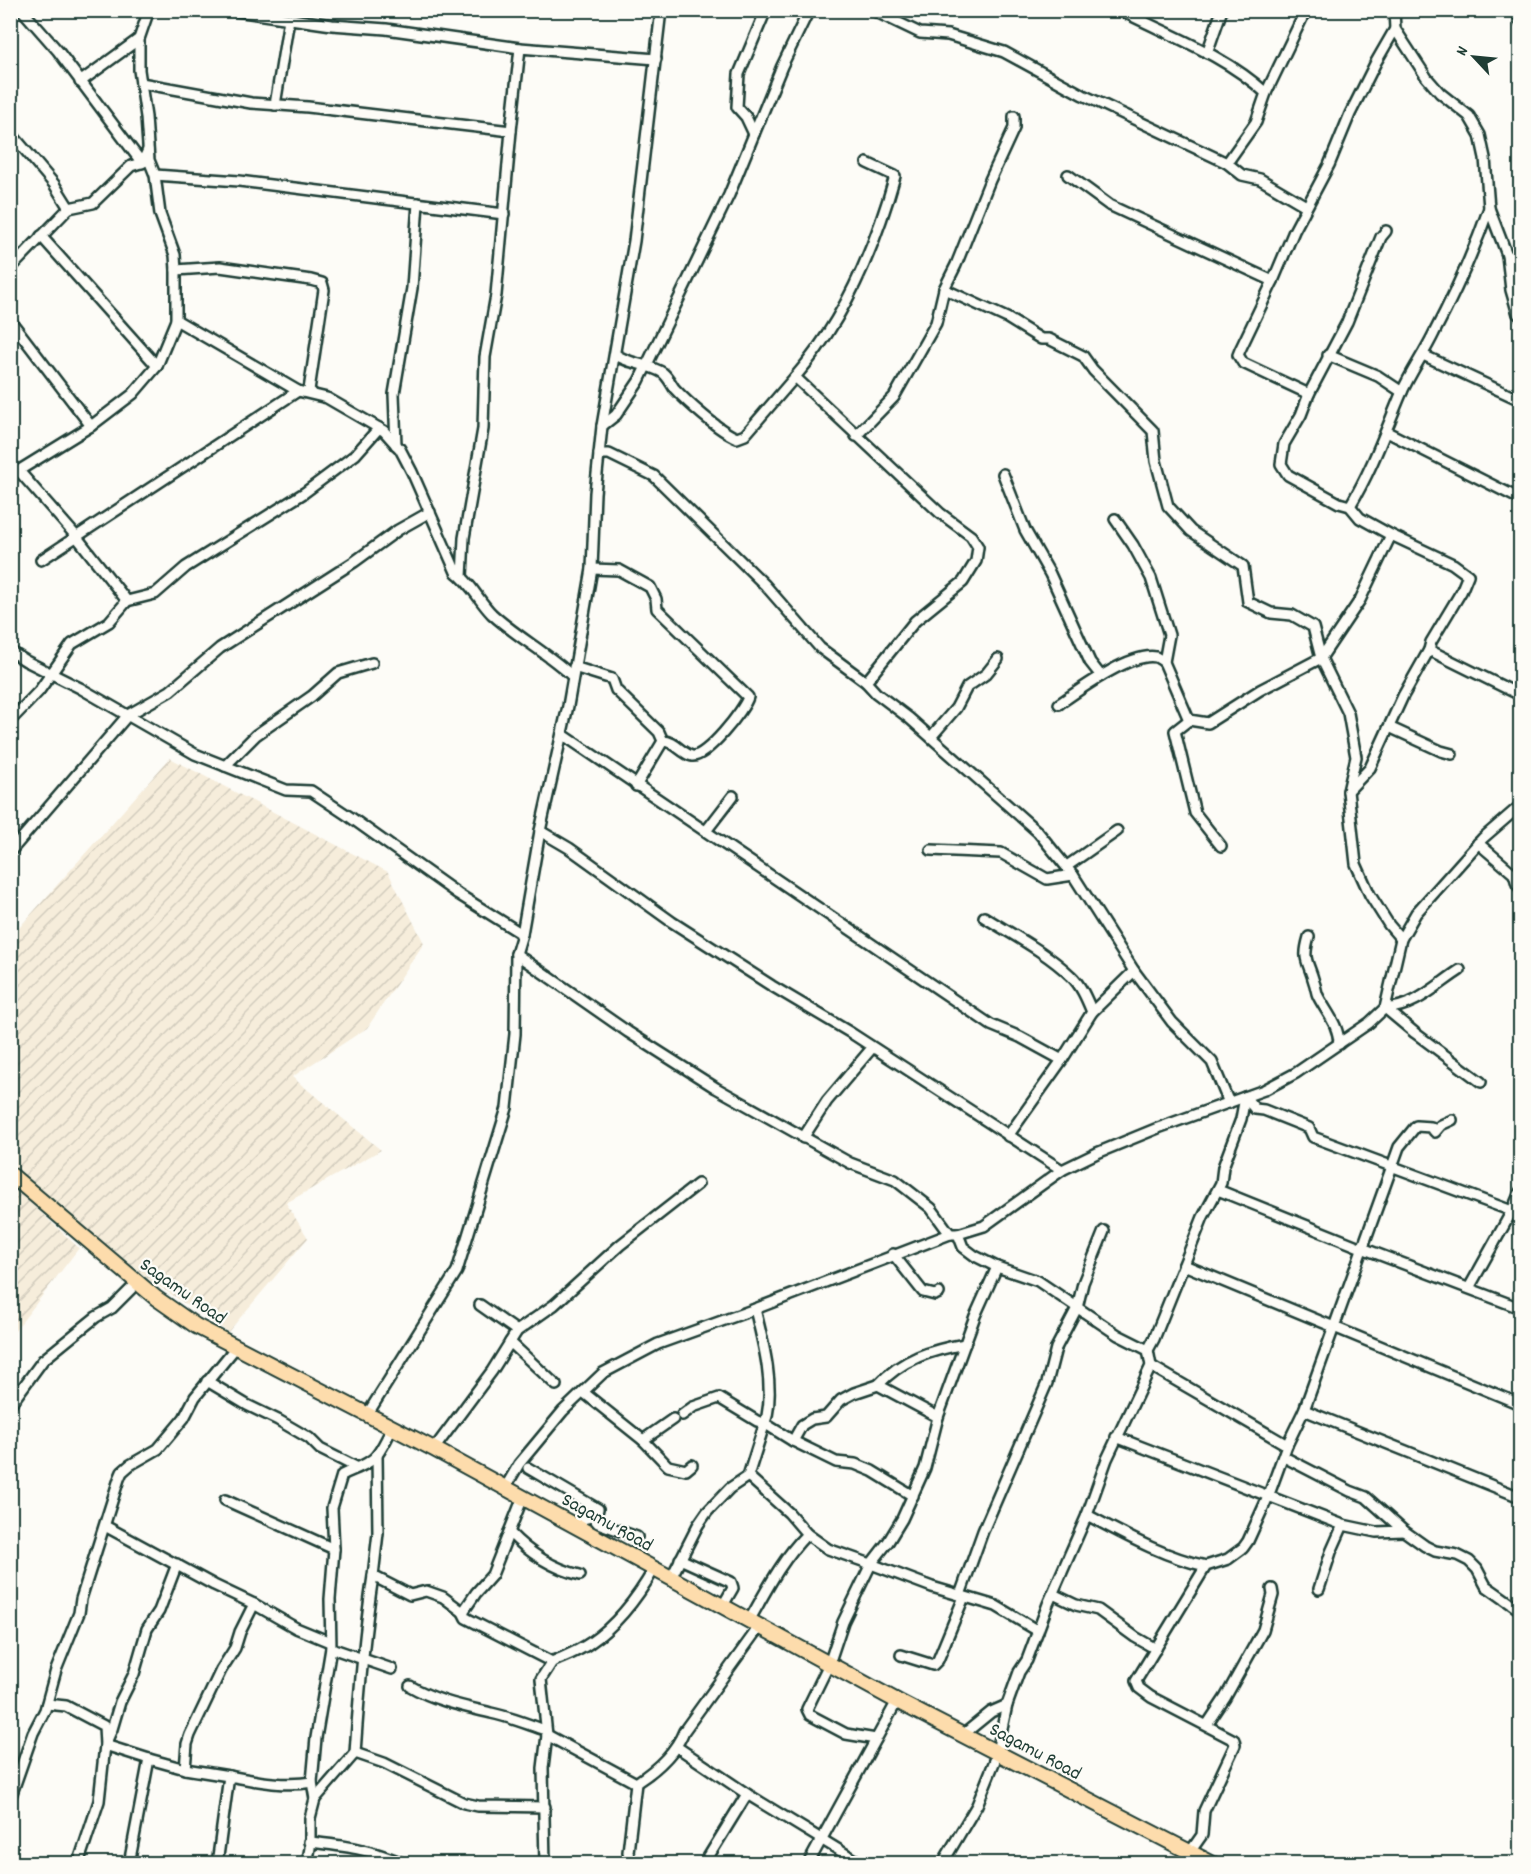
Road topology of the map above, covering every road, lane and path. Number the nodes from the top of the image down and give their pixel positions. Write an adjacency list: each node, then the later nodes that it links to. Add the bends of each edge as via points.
1 (22, 10): 20 (street)
2 (149, 10): 16 (street)
3 (229, 10): 13 (street)
4 (661, 10): 19 (street)
5 (766, 10): 26 (street, via 738,81 737,107)
6 (809, 10): 26 (street)
7 (872, 10): 30 (street, via 920,33 948,35 1004,52 1083,95)
8 (1120, 10): 18 (street)
9 (1222, 10): 18 (street)
10 (1306, 10): 22 (street)
11 (1394, 10): 15 (street)
12 (1521, 13): 14 (street)
13 (289, 19): 17 (street, via 386,28); 23 (street)
14 (1521, 21)
15 (1395, 29): 34 (street); 36 (street, via 1427,78 1476,126 1485,158)
16 (139, 39): 20 (street); 21 (street)
17 (520, 48): 19 (street); 25 (street)
18 (1207, 53): 22 (street, via 1247,76)
19 (656, 59): 49 (street, via 634,241)
20 (80, 82): 28 (street)
21 (141, 83): 23 (street); 28 (street)
22 (1266, 93): 30 (street, via 1256,122)
23 (275, 105): 25 (street)
24 (1014, 116): 45 (street, via 1014,128)
25 (512, 131): 37 (street)
26 (754, 134): 53 (street, via 729,195)
27 (12, 136): 35 (street, via 54,184)
28 (146, 162): 31 (street); 35 (street, via 131,166 93,203)
29 (867, 163): 54 (street, via 895,176 885,211 838,319)
30 (1227, 163): 34 (street, via 1242,175 1260,179)
31 (155, 175): 33 (street); 43 (street, via 160,214 175,255)
32 (1068, 175): 44 (street, via 1109,205)
33 (418, 203): 37 (street); 65 (street, via 411,288 394,394)
34 (1306, 206): 44 (street)
35 (69, 208): 39 (street)
36 (1489, 208): 40 (street); 51 (street, via 1476,247)
37 (504, 214): 77 (street, via 485,357 483,429 464,538)
38 (1386, 231): 50 (street, via 1347,322)
39 (41, 236): 42 (street); 52 (street)
40 (1507, 255): 41 (street); 46 (street)
41 (1521, 261)
42 (10, 269)
43 (176, 270): 47 (street); 57 (street, via 220,267 322,284 309,390)
44 (1273, 281): 58 (street, via 1238,356 1243,363)
45 (944, 289): 64 (street, via 936,323 894,397); 81 (street, via 1083,356 1153,431 1168,506 1191,531 1243,567 1248,602 1271,613 1292,615 1313,627)
46 (1518, 314)
47 (176, 320): 52 (street); 55 (street)
48 (10, 321): 60 (street)
49 (615, 354): 53 (street); 61 (street)
50 (1328, 355): 56 (street, via 1378,376); 58 (street)
51 (1423, 355): 56 (street); 59 (street)
52 (157, 366): 60 (street, via 133,394)
53 (646, 366): 54 (street, via 668,376 674,387 707,417 737,438 745,435); 61 (street, via 616,415)
54 (795, 377): 64 (street)
55 (298, 391): 57 (street); 73 (street)
56 (1402, 392): 63 (street)
57 (312, 393): 62 (street)
58 (1309, 394): 70 (street, via 1284,444 1281,464 1288,476)
59 (1521, 400)
60 (91, 426): 67 (street)
61 (602, 426): 66 (street)
62 (380, 428): 65 (street); 78 (street, via 355,455 304,493 186,567 155,594)
63 (1387, 432): 69 (street); 70 (street)
64 (856, 436): 88 (street, via 978,547 976,561 963,582 915,621)
65 (396, 445): 71 (street)
66 (599, 454): 76 (street); 88 (street, via 609,453 654,476 765,585 820,648)
67 (15, 474): 73 (street)
68 (1003, 474): 87 (street, via 1025,530 1090,662)
69 (1521, 499)
70 (1350, 506): 74 (street, via 1360,518)
71 (430, 512): 77 (street, via 456,572); 91 (street, via 220,648 170,691)
72 (1115, 519): 83 (street, via 1151,578 1169,635)
73 (76, 536): 75 (street); 78 (street)
74 (1392, 536): 79 (street, via 1468,575); 81 (street, via 1360,600)
75 (41, 560)
76 (592, 569): 85 (street); 97 (street, via 619,570 650,587 657,609 748,697 717,741 698,755 691,756)
77 (462, 576): 85 (street, via 490,612 519,638)
78 (127, 601): 86 (street, via 109,622 72,644)
79 (1429, 650): 89 (street); 94 (street)
80 (10, 651): 86 (street)
81 (1321, 658): 92 (street, via 1208,723); 101 (street, via 1348,713 1356,757)
82 (998, 659): 96 (street, via 986,674 967,687 956,708)
83 (1164, 662): 87 (street, via 1156,657 1137,660); 92 (street)
84 (372, 663): 99 (street, via 338,673 256,735)
85 (573, 672): 95 (street); 97 (street, via 612,679 616,690 659,732)
86 (52, 674): 91 (street); 93 (street)
87 (1101, 676): 90 (street)
88 (866, 682): 96 (street)
89 (1521, 695)
90 (1059, 704)
91 (128, 715): 99 (street, via 195,754); 110 (street)
92 (1189, 720): 108 (street, via 1175,731 1185,775 1195,813)
93 (10, 721)
94 (1389, 727): 98 (street); 101 (street, via 1370,768)
95 (562, 734): 100 (street); 104 (street)
96 (931, 737): 111 (street, via 1038,832)
97 (663, 741): 100 (street)
98 (1452, 754)
99 (225, 766): 114 (street, via 286,790 311,791)
100 (636, 786): 105 (street)
101 (1348, 791): 116 (street, via 1354,851 1362,880)
102 (734, 796): 105 (street)
103 (1518, 812): 107 (street)
104 (540, 831): 114 (street); 123 (street, via 672,922)
105 (706, 831): 124 (street, via 991,1025)
106 (1117, 831): 111 (street, via 1087,850)
107 (1478, 843): 112 (street, via 1514,874); 116 (street, via 1416,913)
108 (1221, 846)
109 (931, 850): 111 (street, via 1001,853 1047,879)
110 (10, 852)
111 (1070, 870): 119 (street)
112 (1521, 888)
113 (984, 917): 121 (street, via 1072,977)
114 (522, 934): 117 (street)
115 (1309, 937): 122 (street, via 1305,959 1317,994 1335,1023)
116 (1401, 939): 120 (street)
117 (516, 954): 130 (street, via 628,1032); 165 (street, via 515,1034 507,1108 457,1271)
118 (1460, 970): 120 (street, via 1409,1004)
119 (1134, 971): 121 (street); 127 (street, via 1172,1022 1212,1062)
120 (1385, 1008): 122 (street); 125 (street)
121 (1092, 1012): 124 (street)
122 (1339, 1044): 126 (street, via 1296,1073)
123 (872, 1048): 129 (street); 130 (street, via 827,1101)
124 (1062, 1060): 129 (street)
125 (1481, 1082)
126 (1245, 1097): 127 (street); 131 (street, via 1255,1109 1309,1128 1313,1137); 135 (street)
127 (1229, 1103): 132 (street, via 1123,1141)
128 (1452, 1120): 131 (street, via 1435,1132 1431,1127 1416,1126 1399,1147)
129 (1008, 1136): 132 (street)
130 (803, 1138): 139 (street, via 903,1185)
131 (1392, 1166): 137 (street); 140 (street)
132 (1062, 1170): 139 (street, via 984,1226)
133 (10, 1174): 144 (highway, Sagamu Road)
134 (698, 1184): 152 (street, via 620,1245 554,1305)
135 (1218, 1190): 140 (street); 142 (street)
136 (1521, 1192): 137 (street)
137 (1512, 1211): 145 (street)
138 (1104, 1231): 148 (street)
139 (954, 1234): 141 (street); 143 (street, via 963,1247)
140 (1362, 1248): 145 (street); 151 (street)
141 (893, 1254): 146 (street, via 923,1292); 150 (street)
142 (1184, 1265): 151 (street); 156 (street)
143 (997, 1267): 148 (street, via 1038,1281); 154 (street)
144 (136, 1283): 155 (highway, Sagamu Road, via 195,1326); 163 (street, via 112,1308 43,1360)
145 (1469, 1288): 149 (street)
146 (939, 1293)
147 (480, 1305): 152 (street)
148 (1077, 1308): 156 (street); 209 (street, via 1056,1348 1047,1383 983,1532)
149 (1521, 1308)
150 (755, 1309): 161 (street, via 658,1344 603,1373); 167 (street, via 766,1355 769,1407)
151 (1333, 1327): 162 (street); 164 (street)
152 (517, 1331): 153 (street)
153 (510, 1342): 159 (street); 175 (street)
154 (965, 1344): 160 (street, via 917,1356); 166 (street)
155 (236, 1347): 158 (street); 165 (highway, Sagamu Road)
156 (1148, 1350): 157 (street)
157 (1151, 1366): 171 (street); 174 (street)
158 (207, 1381): 179 (street); 191 (street, via 158,1449 122,1472)
159 (556, 1385)
160 (878, 1385): 166 (street); 173 (street, via 841,1400 826,1417 802,1425)
161 (583, 1392): 172 (street); 182 (street, via 519,1464)
162 (1521, 1404)
163 (10, 1405)
164 (1304, 1410): 174 (street); 186 (street)
165 (367, 1415): 168 (highway, Sagamu Road)
166 (938, 1417): 183 (street)
167 (764, 1423): 169 (street); 170 (street); 172 (street, via 719,1398 693,1407)
168 (392, 1428): 175 (highway, Sagamu Road); 176 (street)
169 (776, 1431): 170 (street); 173 (street)
170 (760, 1437): 181 (street)
171 (1116, 1437): 185 (street); 188 (street)
172 (643, 1440): 178 (street, via 668,1466 686,1470)
173 (793, 1441): 183 (street, via 836,1462 872,1471)
174 (1287, 1445): 177 (street)
175 (434, 1449): 182 (highway, Sagamu Road)
176 (377, 1455): 179 (street); 204 (street, via 378,1533)
177 (1284, 1457): 185 (street); 193 (street, via 1366,1497)
178 (692, 1466)
179 (356, 1467): 197 (street, via 342,1476 337,1489 332,1508)
180 (528, 1468): 189 (street, via 598,1509)
181 (748, 1476): 195 (street); 198 (street, via 716,1500)
182 (505, 1488): 184 (highway, Sagamu Road)
183 (913, 1496): 200 (street)
184 (523, 1497): 192 (highway, Sagamu Road); 194 (street)
185 (1268, 1497): 190 (street); 201 (street, via 1243,1548 1228,1559)
186 (1521, 1497)
187 (225, 1500): 197 (street)
188 (1087, 1515): 201 (street, via 1150,1546); 208 (street)
189 (593, 1517): 192 (street, via 582,1519); 196 (street, via 598,1523)
190 (1343, 1525): 193 (street, via 1376,1532); 207 (street)
191 (105, 1526): 199 (street); 225 (street)
192 (575, 1526): 202 (highway, Sagamu Road)
193 (1404, 1531): 212 (street, via 1435,1551 1469,1561 1486,1586)
194 (509, 1532): 203 (street, via 545,1562); 213 (street, via 492,1575)
195 (807, 1534): 200 (street, via 828,1549); 214 (street, via 778,1571)
196 (637, 1537)
197 (334, 1549): 216 (street)
198 (680, 1559): 205 (street); 211 (street, via 731,1582 733,1588)
199 (177, 1564): 210 (street); 231 (street, via 159,1611 147,1629 134,1674)
200 (871, 1564): 209 (street); 221 (street, via 843,1622)
201 (1206, 1566): 217 (street)
202 (654, 1569): 205 (highway, Sagamu Road); 220 (street, via 620,1618 590,1643)
203 (580, 1575)
204 (373, 1576): 213 (street, via 410,1595 426,1591 443,1597); 219 (street)
205 (671, 1578): 211 (highway, Sagamu Road)
206 (1272, 1589): 227 (street, via 1263,1630)
207 (1319, 1589)
208 (1053, 1594): 215 (street); 217 (street, via 1098,1610)
209 (962, 1596): 215 (street, via 996,1606); 218 (street, via 933,1665)
210 (254, 1604): 216 (street); 236 (street, via 190,1735)
211 (722, 1607): 214 (highway, Sagamu Road)
212 (1521, 1610)
213 (463, 1612): 220 (street, via 466,1618)
214 (754, 1624): 221 (highway, Sagamu Road); 232 (street)
215 (1038, 1631): 226 (street)
216 (330, 1645): 219 (street); 238 (street)
217 (1156, 1648): 227 (street, via 1136,1681 1139,1688)
218 (901, 1655)
219 (364, 1660): 222 (street); 233 (street)
220 (552, 1662): 228 (street, via 541,1679)
221 (829, 1665): 224 (highway, Sagamu Road); 230 (street, via 807,1712 846,1734)
222 (392, 1669)
223 (410, 1686): 228 (street, via 428,1697 502,1715)
224 (897, 1701): 229 (highway, Sagamu Road); 230 (street)
225 (47, 1704): 231 (street, via 66,1706 104,1726); 241 (street)
226 (1007, 1706): 229 (street, via 991,1712); 234 (street)
227 (1207, 1725): 246 (street, via 1234,1740 1235,1745 1204,1811 1202,1835)
228 (546, 1733): 239 (street); 243 (street)
229 (964, 1734): 234 (highway, Sagamu Road)
230 (876, 1739): 244 (street)
231 (105, 1745): 235 (street); 247 (street, via 99,1801)
232 (677, 1747): 239 (street); 240 (street)
233 (356, 1753): 242 (street); 243 (street, via 464,1803)
234 (998, 1753): 246 (highway, Sagamu Road); 257 (street, via 977,1805)
235 (149, 1759): 236 (street); 248 (street)
236 (185, 1769): 237 (street)
237 (229, 1776): 238 (street, via 279,1783); 249 (street)
238 (312, 1782): 242 (street)
239 (636, 1783): 253 (street, via 628,1852)
240 (747, 1794): 244 (street); 254 (street)
241 (10, 1799)
242 (315, 1799): 245 (street)
243 (545, 1807): 252 (street)
244 (822, 1840): 255 (street); 256 (street)
245 (309, 1842): 250 (street); 251 (street, via 358,1847)
246 (1190, 1852): 258 (highway, Sagamu Road)
247 (78, 1863)
248 (129, 1863)
249 (217, 1863)
250 (307, 1863)
251 (405, 1863)
252 (545, 1863)
253 (631, 1863)
254 (704, 1863)
255 (808, 1863)
256 (862, 1863)
257 (942, 1863)
258 (1213, 1863)

